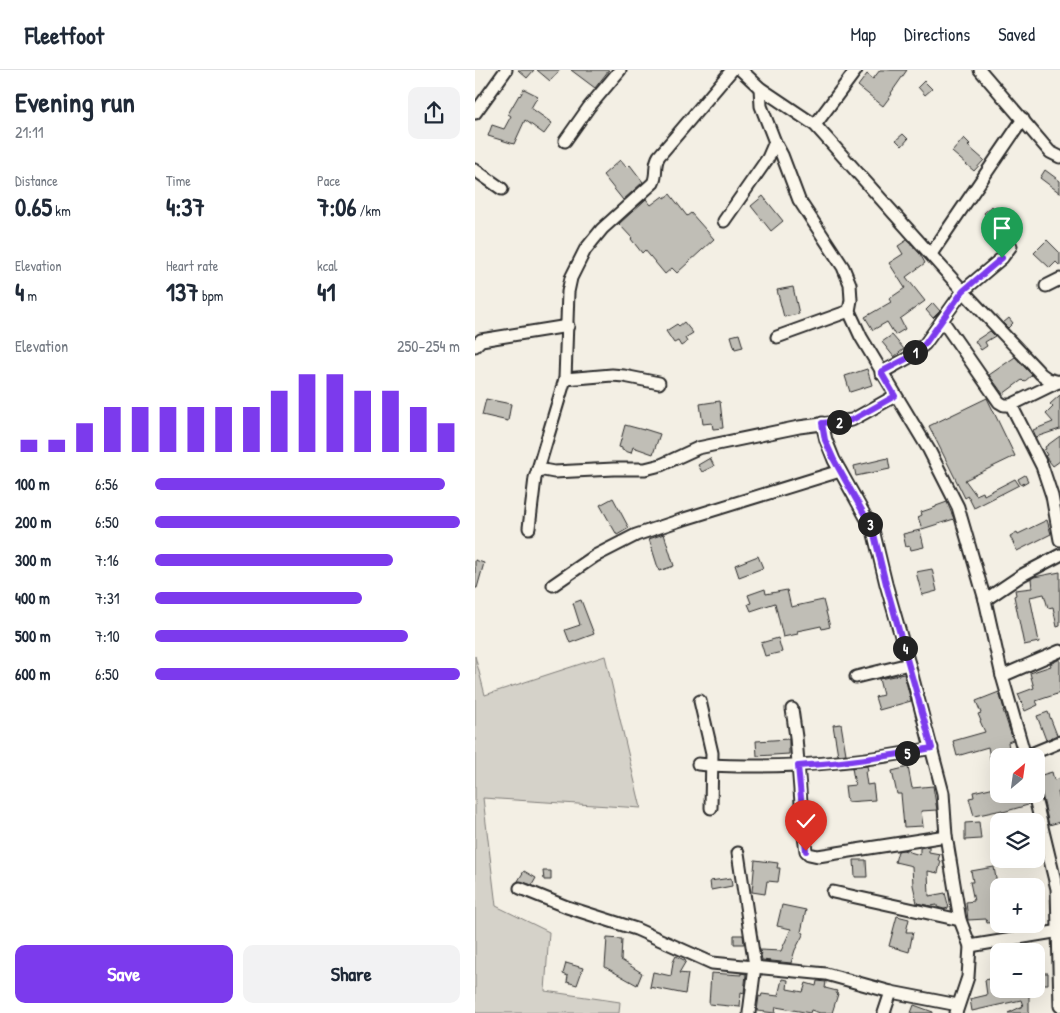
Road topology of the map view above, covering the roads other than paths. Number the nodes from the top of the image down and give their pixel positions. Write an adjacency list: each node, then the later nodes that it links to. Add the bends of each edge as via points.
1 (506, 70): 8 (street)
2 (620, 70): 11 (street)
3 (732, 70): 24 (street, via 659,156 655,162 653,184 602,229 585,250 577,263 568,292)
4 (856, 70): 10 (street)
5 (980, 70): 9 (street)
6 (744, 71): 7 (street)
7 (760, 88): 10 (street); 12 (street, via 761,106)
8 (475, 113)
9 (1023, 120): 13 (street, via 1050,152); 18 (street)
10 (815, 125): 18 (street)
11 (565, 141)
12 (775, 142): 16 (street, via 768,158); 22 (street, via 799,200 847,276 851,300)
13 (1060, 157)
14 (475, 170): 15 (street)
15 (502, 190)
16 (724, 221)
17 (1011, 246): 21 (street, via 1002,258)
18 (931, 254): 21 (street)
19 (1060, 279): 20 (street)
20 (1046, 286)
21 (963, 291): 23 (street); 29 (street, via 1041,374)
22 (849, 311): 25 (street); 27 (street)
23 (942, 320): 27 (street, via 925,344 908,358); 32 (street, via 999,402)
24 (568, 326): 26 (street, via 481,340); 28 (street)
25 (777, 337)
26 (475, 346)
27 (881, 372): 31 (street)
28 (565, 379): 30 (street, via 612,375); 34 (street)
29 (1059, 382): 32 (street)
30 (659, 383)
31 (895, 396): 33 (street, via 852,420); 40 (street, via 929,450 958,507)
32 (1011, 405): 37 (street, via 1042,466 1052,496)
33 (822, 423): 34 (street, via 698,448 645,469 554,472); 35 (street, via 825,440)
34 (538, 469): 36 (street)
35 (840, 471): 39 (street, via 636,536 600,553); 42 (street, via 873,530)
36 (529, 528)
37 (1060, 540)
38 (1060, 555): 40 (street, via 1022,574)
39 (553, 585)
40 (985, 600): 43 (street)
41 (1060, 651): 43 (street)
42 (909, 664): 44 (street); 48 (street)
43 (1002, 676): 49 (street)
44 (856, 677)
45 (700, 701): 52 (street)
46 (792, 709): 53 (street)
47 (1060, 742): 50 (street)
48 (932, 748): 53 (street, via 844,763); 56 (street, via 943,793)
49 (1023, 748)
50 (1045, 748)
51 (698, 764): 52 (street)
52 (712, 766): 53 (street); 55 (street)
53 (798, 766): 56 (street, via 803,829 809,854 817,856)
54 (1036, 803): 61 (street, via 1057,889)
55 (711, 808)
56 (946, 836): 60 (street)
57 (738, 853): 63 (street)
58 (520, 888): 63 (street, via 636,929 712,963)
59 (833, 892): 60 (street)
60 (960, 920): 62 (street)
61 (1059, 932): 62 (street); 65 (street)
62 (970, 946): 66 (street, via 968,977)
63 (755, 966): 64 (street, via 826,974); 67 (street)
64 (891, 992): 66 (street); 68 (street)
65 (1060, 1006)
66 (957, 1009)
67 (749, 1013)
68 (883, 1013)

